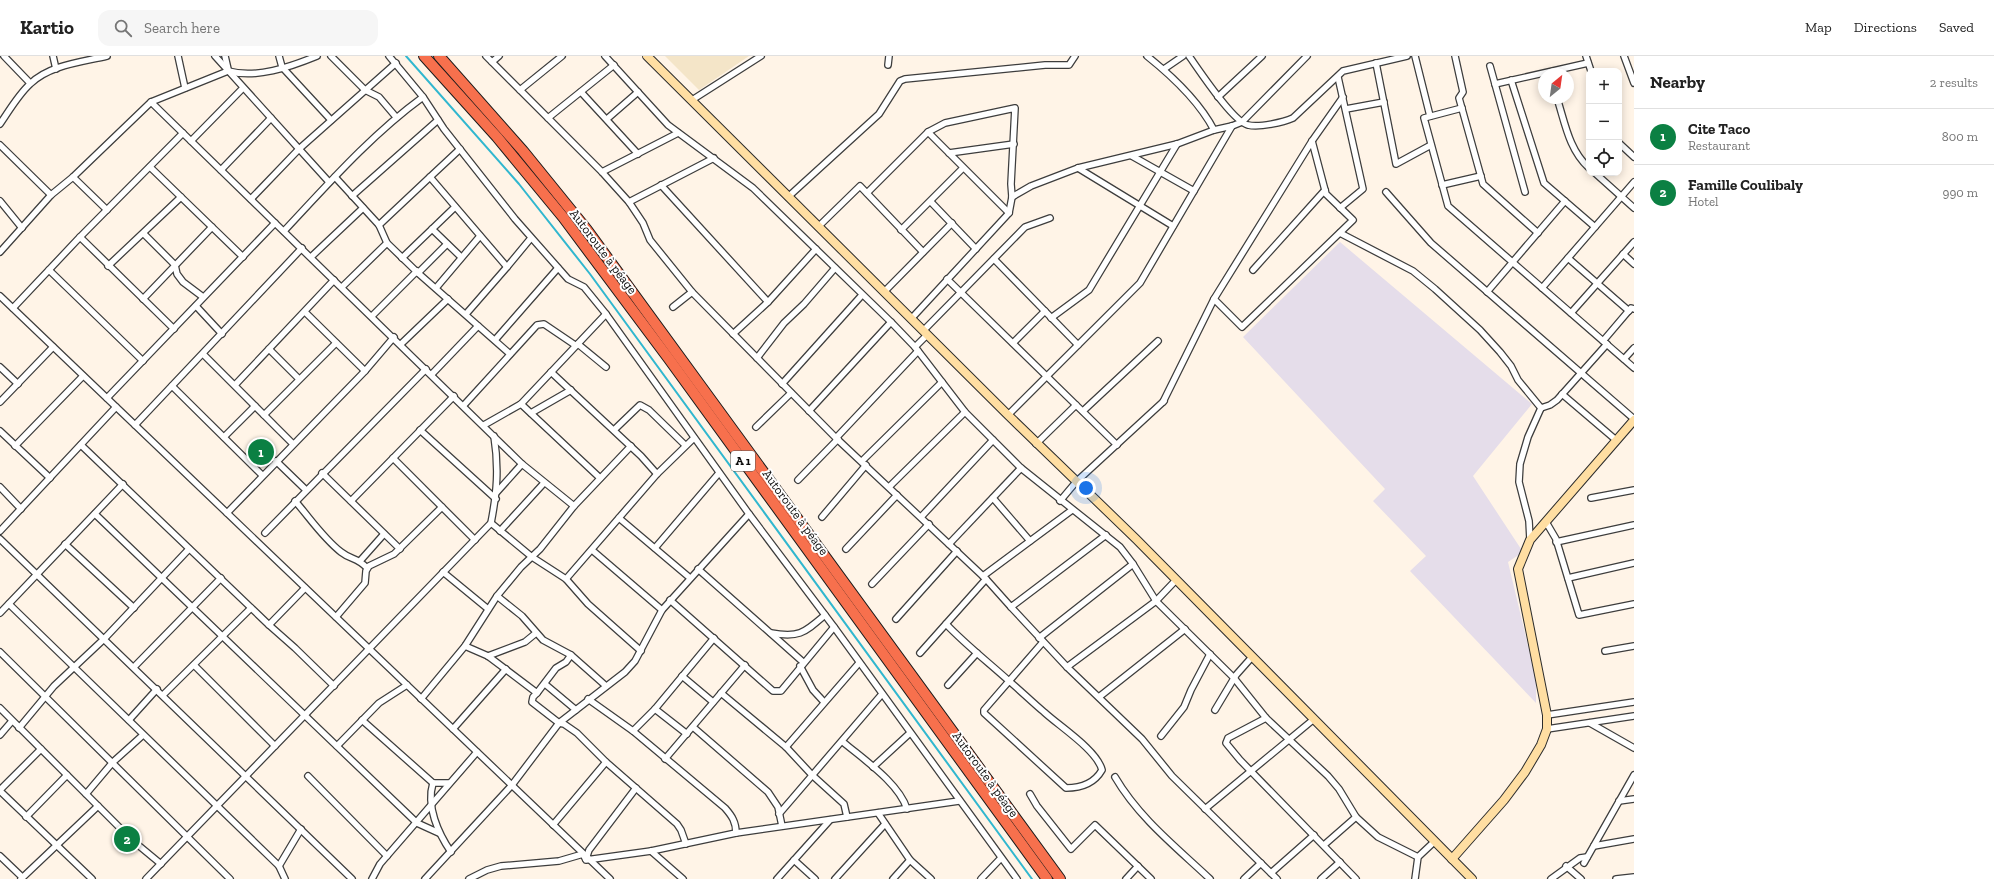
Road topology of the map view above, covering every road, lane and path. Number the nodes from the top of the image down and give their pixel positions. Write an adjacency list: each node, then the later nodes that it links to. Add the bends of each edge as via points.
1 (53, 56): 41 (street)
2 (107, 56): 41 (street)
3 (178, 56): 50 (street)
4 (214, 56): 43 (street)
5 (225, 56): 43 (street)
6 (279, 56): 38 (street)
7 (317, 56): 38 (street)
8 (331, 56): 52 (street)
9 (389, 56): 32 (street)
10 (424, 56): 537 (highway, Autoroute à péage / A 1, via 497,137 563,217)
11 (439, 56): 538 (highway, A 1, via 523,150 587,230)
12 (486, 56): 31 (street)
13 (499, 56): 31 (street)
14 (562, 56): 53 (street)
15 (605, 56): 35 (street)
16 (647, 56): 59 (street)
17 (761, 56): 59 (street)
18 (889, 56): 36 (street)
19 (1075, 56): 117 (street, via 1070,65 1045,65 905,79 900,82 879,114)
20 (1147, 56): 42 (street)
21 (1183, 56): 42 (street)
22 (1189, 56): 57 (street)
23 (1262, 56): 57 (street)
24 (1307, 56): 72 (street)
25 (1407, 56): 33 (street)
26 (1415, 56): 65 (street)
27 (1455, 56): 63 (street, via 1464,92 1459,98)
28 (1586, 56): 34 (street)
29 (1624, 56): 48 (street)
30 (2, 57): 47 (street)
31 (492, 62): 53 (street)
32 (396, 63): 52 (street); 56 (street)
33 (1376, 63): 45 (street, via 1343,71); 61 (street)
34 (1588, 64): 39 (street); 40 (street)
35 (614, 65): 54 (street); 55 (street)
36 (888, 65)
37 (1490, 66): 49 (street)
38 (282, 67): 43 (street, via 249,74); 70 (street)
39 (1571, 68)
40 (1589, 68)
41 (56, 69): 47 (street)
42 (1164, 69): 75 (street, via 1206,114)
43 (228, 71): 50 (street); 51 (street)
44 (1538, 75): 46 (street)
45 (1338, 77): 58 (street); 72 (street, via 1286,122 1259,126)
46 (1511, 80): 49 (street); 122 (street, via 1544,183)
47 (30, 83): 73 (street)
48 (1634, 83)
49 (1495, 84): 112 (street)
50 (185, 88): 60 (street)
51 (243, 88): 67 (street); 79 (street)
52 (365, 90): 66 (street, via 379,97); 70 (street)
53 (520, 90): 68 (street)
54 (581, 92): 68 (street); 69 (street)
55 (638, 92): 69 (street); 78 (street)
56 (423, 97): 66 (street); 71 (street)
57 (1218, 97): 72 (street)
58 (1343, 98): 64 (street); 80 (street)
59 (692, 100): 117 (street)
60 (151, 102): 77 (street); 102 (street)
61 (1384, 102): 64 (street); 84 (street, via 1396,164)
62 (1559, 104): 93 (street, via 1571,144)
63 (1462, 108): 65 (street); 100 (street)
64 (1346, 109): 128 (street, via 1363,189)
65 (1430, 116): 84 (street, via 1424,118)
66 (396, 117): 103 (street)
67 (271, 118): 86 (street); 97 (street)
68 (548, 118): 98 (street)
69 (606, 119): 89 (street)
70 (331, 120): 86 (street)
71 (438, 120): 87 (street); 116 (street)
72 (1242, 122): 74 (street)
73 (0, 124)
74 (1232, 126): 75 (street); 110 (street)
75 (1214, 130): 82 (street)
76 (928, 132): 81 (street, via 945,123 1015,108); 88 (street); 113 (street)
77 (183, 133): 79 (street); 94 (street)
78 (678, 133): 89 (street); 92 (street)
79 (191, 141): 97 (street)
80 (1312, 141): 109 (street); 190 (street)
81 (1014, 144): 88 (street); 118 (street)
82 (1177, 144): 90 (street); 99 (street)
83 (0, 145): 114 (street)
84 (1431, 145): 108 (street)
85 (1622, 146): 91 (street)
86 (299, 149): 105 (street); 120 (street)
87 (460, 149): 104 (street); 149 (street)
88 (949, 153): 95 (street)
89 (638, 154): 98 (street)
90 (1132, 156): 96 (street); 99 (street)
91 (1634, 157)
92 (714, 158): 107 (street); 155 (street, via 753,188)
93 (1586, 165)
94 (150, 167): 115 (street); 130 (street)
95 (963, 168): 124 (street); 131 (street)
96 (1078, 168): 118 (street, via 1031,186); 125 (street)
97 (221, 170): 120 (street)
98 (602, 172): 123 (street)
99 (1160, 172): 110 (street); 125 (street)
100 (1481, 176): 108 (street); 145 (street, via 1483,184)
101 (1598, 176): 119 (street)
102 (73, 177): 114 (street); 130 (street)
103 (335, 177): 105 (street); 116 (street)
104 (430, 177): 126 (street); 135 (street)
105 (329, 182): 143 (street)
106 (1634, 182): 119 (street)
107 (661, 185): 123 (street); 191 (street)
108 (1442, 185): 165 (street, via 1448,206)
109 (1325, 190): 128 (street); 173 (street)
110 (1194, 191): 136 (street)
111 (1386, 192): 183 (street, via 1431,243)
112 (1525, 192)
113 (867, 193): 138 (street, via 860,186); 142 (street)
114 (51, 195): 140 (street)
115 (181, 196): 137 (street); 146 (street)
116 (352, 196): 127 (street)
117 (788, 197): 138 (street)
118 (1012, 197): 131 (street)
119 (1621, 197): 129 (street); 139 (street)
120 (251, 199): 133 (street)
121 (0, 201): 140 (street)
122 (1565, 201): 139 (street); 145 (street)
123 (629, 202): 181 (street, via 643,223 650,240)
124 (931, 202): 134 (street); 142 (street)
125 (1140, 206): 136 (street); 202 (street, via 1089,290)
126 (455, 207): 141 (street); 147 (street)
127 (364, 208): 135 (street); 160 (street)
128 (1340, 208): 144 (street, via 1353,220)
129 (1634, 208)
130 (107, 210): 148 (street)
131 (1009, 213): 154 (street)
132 (1050, 218): 164 (street, via 1025,227)
133 (275, 223): 143 (street); 159 (street)
134 (952, 223): 154 (street); 157 (street)
135 (379, 226): 151 (street)
136 (1173, 226): 218 (street, via 1140,283)
137 (212, 227): 159 (street); 167 (street)
138 (818, 227): 182 (street)
139 (1595, 227): 163 (street)
140 (22, 228): 156 (street)
141 (432, 229): 152 (street); 161 (street)
142 (901, 230): 157 (street)
143 (284, 231): 153 (street)
144 (1340, 233): 190 (street, via 1242,327); 255 (street, via 1413,271 1435,289 1500,352 1518,380)
145 (1538, 233): 165 (street)
146 (144, 234): 167 (street); 168 (street)
147 (480, 236): 162 (street); 169 (street)
148 (80, 237): 168 (street); 172 (street)
149 (531, 238): 169 (street); 170 (street)
150 (1634, 242): 158 (street)
151 (387, 243): 161 (street); 178 (street)
152 (447, 244): 162 (street); 174 (street)
153 (302, 248): 160 (street); 208 (street)
154 (976, 248): 175 (street)
155 (816, 249): 171 (street); 191 (street)
156 (0, 252)
157 (923, 252): 182 (street)
158 (1623, 254): 166 (street); 177 (street)
159 (243, 256): 187 (street)
160 (311, 257): 176 (street)
161 (402, 258): 174 (street)
162 (461, 258): 179 (street)
163 (1568, 258): 177 (street); 180 (street)
164 (994, 260): 184 (street); 196 (street)
165 (1513, 262): 180 (street); 183 (street)
166 (1634, 264)
167 (175, 265): 187 (street, via 177,274 183,282); 188 (street)
168 (108, 266): 188 (street)
169 (507, 267): 199 (street)
170 (558, 268): 200 (street, via 568,279 584,287); 211 (street)
171 (835, 268): 185 (street); 225 (street, via 804,304 784,322)
172 (49, 270): 194 (street); 227 (street)
173 (1253, 270)
174 (417, 272): 179 (street); 201 (street)
175 (947, 279): 184 (street); 203 (street)
176 (334, 280): 178 (street); 197 (street)
177 (1597, 284): 195 (street); 198 (street)
178 (342, 287): 201 (street)
179 (436, 288): 189 (street)
180 (1542, 288): 198 (street)
181 (692, 292): 193 (street); 209 (street)
182 (884, 292): 203 (street)
183 (1487, 292): 234 (street)
184 (961, 293): 207 (street); 214 (street)
185 (862, 295): 204 (street); 241 (street)
186 (0, 296): 194 (street)
187 (203, 297): 192 (street)
188 (143, 299): 206 (street)
189 (448, 299): 199 (street); 216 (street)
190 (1214, 299): 277 (street, via 1163,402)
191 (768, 302): 209 (street)
192 (196, 306): 206 (street); 208 (street)
193 (674, 307)
194 (13, 308): 219 (street)
195 (1631, 310): 215 (street)
196 (1044, 311): 202 (street); 214 (street)
197 (305, 312): 213 (street); 221 (street)
198 (1571, 313): 215 (street)
199 (466, 314): 205 (street)
200 (606, 314): 217 (street); 271 (street)
201 (372, 316): 210 (street)
202 (1051, 318): 218 (street)
203 (911, 319): 207 (street)
204 (891, 322): 222 (street); 256 (street)
205 (478, 326): 211 (street); 235 (street)
206 (174, 329): 227 (street)
207 (925, 333): 222 (street); 261 (street)
208 (222, 334): 223 (street)
209 (734, 334): 225 (street)
210 (394, 337): 216 (street); 232 (street)
211 (494, 340): 224 (street)
212 (1158, 341): 258 (street)
213 (336, 342): 232 (street); 238 (street)
214 (1013, 343): 237 (street)
215 (1605, 343): 226 (street); 234 (street)
216 (401, 344): 231 (street)
217 (576, 344): 224 (street, via 541,323 533,328); 228 (street); 233 (street)
218 (1078, 345): 237 (street)
219 (53, 347): 236 (street); 240 (street)
220 (1634, 348): 226 (street)
221 (269, 349): 238 (street); 242 (street)
222 (917, 349): 239 (street); 272 (street)
223 (203, 354): 242 (street); 243 (street)
224 (510, 354): 251 (street)
225 (757, 358): 241 (street)
226 (1624, 359): 230 (street)
227 (143, 361): 248 (street)
228 (606, 366)
229 (0, 367): 240 (street)
230 (1634, 368)
231 (426, 369): 235 (street); 287 (street)
232 (365, 371): 275 (street)
233 (551, 372): 244 (street); 250 (street)
234 (1581, 373): 246 (street); 262 (street)
235 (432, 374): 247 (street)
236 (83, 376): 248 (street); 279 (street)
237 (1047, 376): 252 (street); 261 (street)
238 (299, 379): 260 (street)
239 (942, 382): 257 (street); 284 (street)
240 (18, 384): 249 (street)
241 (782, 384): 245 (street)
242 (235, 385): 253 (street)
243 (172, 386): 263 (street); 270 (street)
244 (571, 390): 259 (street); 267 (street)
245 (791, 393): 256 (street); 265 (street)
246 (1562, 394): 255 (street, via 1550,405); 274 (street)
247 (454, 396): 251 (street); 266 (street)
248 (107, 398): 254 (street)
249 (0, 402)
250 (521, 404): 259 (street); 264 (street)
251 (464, 405): 264 (street)
252 (1076, 405): 258 (street); 276 (street)
253 (255, 406): 260 (street); 270 (street)
254 (116, 407): 263 (street); 278 (street)
255 (1541, 408): 329 (street, via 1520,464 1519,482 1529,521)
256 (809, 411): 272 (street)
257 (965, 412): 273 (street); 298 (street)
258 (1083, 412): 277 (street)
259 (531, 413): 292 (street)
260 (264, 415): 275 (street)
261 (1008, 415): 276 (street)
262 (1634, 419): 274 (street)
263 (135, 425): 312 (street)
264 (484, 425): 269 (street)
265 (756, 427)
266 (420, 430): 282 (street); 302 (street)
267 (614, 430): 280 (street); 281 (street, via 640,405 649,410)
268 (0, 431): 279 (street)
269 (494, 436): 285 (street); 302 (street, via 498,461)
270 (224, 437): 290 (street)
271 (694, 438): 281 (street); 288 (street)
272 (837, 438): 284 (street); 293 (street)
273 (993, 440): 286 (street); 316 (street)
274 (1616, 440): 318 (street)
275 (292, 444): 283 (street)
276 (1036, 444): 294 (street)
277 (1117, 444): 294 (street)
278 (81, 445): 291 (street); 296 (street)
279 (15, 446): 291 (street)
280 (630, 446): 289 (street); 292 (street)
281 (686, 446): 289 (street)
282 (393, 458): 306 (street); 309 (street)
283 (276, 461): 290 (street); 299 (street)
284 (864, 463): 298 (street); 315 (street)
285 (522, 464): 295 (street); 302 (street)
286 (1021, 468): 303 (street); 307 (street)
287 (322, 473): 299 (street); 306 (street)
288 (719, 473): 314 (street); 334 (street)
289 (657, 474): 317 (street)
290 (262, 475): 312 (street)
291 (50, 478): 310 (street)
292 (600, 478): 308 (street)
293 (798, 480)
294 (1076, 482): 307 (street); 354 (street)
295 (544, 483): 308 (street); 323 (street)
296 (123, 484): 313 (street); 335 (street)
297 (0, 487): 310 (street)
298 (889, 487): 301 (street)
299 (306, 490): 305 (street)
300 (1634, 490): 304 (street)
301 (897, 495): 316 (street); 337 (street)
302 (496, 496): 319 (street)
303 (993, 498): 330 (street); 333 (street)
304 (1591, 498)
305 (295, 501): 324 (street); 341 (street, via 333,545 342,553)
306 (351, 501): 325 (street)
307 (1060, 501): 311 (street)
308 (574, 506): 340 (street)
309 (442, 507): 328 (street); 336 (street)
310 (21, 509): 322 (street)
311 (1072, 510): 326 (street); 330 (street)
312 (226, 512): 356 (street)
313 (95, 514): 332 (street); 352 (street)
314 (749, 514): 345 (street); 369 (street)
315 (822, 516)
316 (921, 517): 320 (street)
317 (619, 518): 334 (street); 338 (street)
318 (1546, 522): 329 (street); 331 (street)
319 (491, 523): 323 (street); 328 (street)
320 (929, 524): 333 (street); 355 (street)
321 (1634, 525): 331 (street)
322 (0, 531)
323 (500, 531): 340 (street)
324 (264, 534)
325 (384, 534): 336 (street); 341 (street)
326 (1106, 535): 342 (street); 362 (street)
327 (0, 539): 347 (street)
328 (475, 540): 346 (street)
329 (1530, 540): 427 (street, via 1518,569)
330 (1030, 541): 348 (street)
331 (1556, 542): 351 (street)
332 (66, 544): 347 (street); 363 (street)
333 (949, 544): 339 (street)
334 (655, 548): 350 (street)
335 (189, 549): 349 (street); 352 (street)
336 (400, 549): 344 (street, via 389,558 373,563)
337 (846, 549)
338 (592, 550): 353 (street); 367 (street)
339 (957, 551): 348 (street); 371 (street)
340 (532, 558): 353 (street); 357 (street)
341 (360, 561): 344 (street)
342 (1134, 564): 359 (street); 381 (street)
343 (1634, 564): 351 (street)
344 (367, 568): 370 (street, via 365,583)
345 (698, 569): 350 (street); 377 (street)
346 (443, 572): 366 (street); 384 (street)
347 (38, 574): 360 (street); 380 (street)
348 (984, 577): 362 (street); 372 (street)
349 (221, 578): 364 (street); 365 (street)
350 (690, 578): 358 (street)
351 (1568, 578): 361 (street, via 1579,615)
352 (162, 579): 363 (street); 364 (street)
353 (566, 579): 385 (street, via 593,609)
354 (1176, 580): 359 (street); 393 (street)
355 (872, 584)
356 (305, 588): 370 (street); 373 (street)
357 (497, 596): 366 (street); 376 (street, via 522,616)
358 (670, 600): 367 (street); 379 (street)
359 (1156, 601): 375 (street); 399 (street)
360 (9, 604): 368 (street); 400 (street)
361 (1634, 604)
362 (1011, 607): 381 (street)
363 (134, 608): 380 (street)
364 (192, 608): 378 (street); 398 (street)
365 (252, 608): 373 (street); 378 (street)
366 (488, 609): 382 (street)
367 (662, 610): 385 (street)
368 (0, 613)
369 (825, 615): 374 (street); 377 (street, via 805,632 795,636)
370 (336, 617): 384 (street)
371 (896, 619)
372 (946, 624): 388 (street); 389 (street)
373 (269, 625): 407 (street)
374 (834, 627): 394 (street); 395 (street)
375 (1185, 629): 390 (street); 416 (street)
376 (536, 633): 391 (street, via 548,644); 392 (street, via 525,642)
377 (770, 633): 395 (street)
378 (222, 636): 396 (street); 426 (street)
379 (714, 638): 397 (street); 402 (street)
380 (104, 639): 398 (street); 400 (street)
381 (1041, 640): 399 (street); 404 (street)
382 (465, 646): 392 (street); 417 (street)
383 (1634, 646): 386 (street)
384 (369, 649): 406 (street); 407 (street)
385 (641, 651): 408 (street, via 625,672)
386 (1605, 651)
387 (0, 652): 415 (street)
388 (920, 653)
389 (977, 654): 404 (street); 409 (street)
390 (1210, 654): 403 (street); 445 (street, via 1184,707)
391 (571, 655): 405 (street, via 566,662 556,668); 408 (street)
392 (488, 656): 401 (street)
393 (1252, 657): 403 (street); 430 (street)
394 (859, 663): 413 (street); 420 (street)
395 (802, 664): 397 (street, via 781,691 777,692); 420 (street, via 813,690)
396 (194, 665): 414 (street); 448 (street)
397 (745, 665): 412 (street)
398 (134, 667): 410 (street)
399 (1068, 667): 416 (street)
400 (75, 668): 415 (street, via 54,686); 431 (street)
401 (506, 669): 411 (street); 438 (street)
402 (682, 676): 419 (street); 423 (street)
403 (1234, 678): 425 (street); 429 (street)
404 (1009, 681): 404 (street, via 984,710 986,716 1007,732 1066,788 1086,786 1102,770 1100,763 1093,754)
405 (545, 684): 411 (street); 424 (street)
406 (407, 685): 417 (street); 432 (street, via 379,703)
407 (334, 686): 426 (street)
408 (606, 686): 418 (street)
409 (948, 686)
410 (157, 689): 414 (street); 431 (street)
411 (536, 692): 434 (street, via 532,702)
412 (721, 693): 419 (street); 450 (street)
413 (882, 694): 441 (street); 447 (street)
414 (163, 695): 462 (street)
415 (46, 697): 437 (street); 455 (street)
416 (1099, 697): 479 (street)
417 (421, 699): 438 (street)
418 (588, 699): 424 (street); 440 (street)
419 (714, 702): 436 (street)
420 (824, 702): 450 (street)
421 (1634, 702): 427 (street)
422 (0, 708): 433 (street)
423 (655, 708): 440 (street); 442 (street)
424 (576, 710): 434 (street)
425 (1215, 710)
426 (305, 715): 448 (street); 449 (street)
427 (1547, 715): 439 (street)
428 (1634, 716): 435 (street)
429 (1266, 718): 446 (street); 458 (street, via 1226,740 1240,760)
430 (1314, 719): 446 (street); 496 (street)
431 (129, 720): 444 (street)
432 (362, 720): 449 (street); 465 (street)
433 (12, 722): 437 (street); 443 (street)
434 (559, 723): 456 (street, via 577,733); 467 (street)
435 (1590, 723): 439 (street); 451 (street)
436 (693, 727): 442 (street); 481 (street, via 768,792 775,801)
437 (19, 728): 452 (street)
438 (454, 729): 453 (street)
439 (1547, 729): 508 (street, via 1541,745 1508,794)
440 (633, 731): 454 (street)
441 (910, 733): 457 (street); 473 (street)
442 (687, 734): 454 (street)
443 (0, 735)
444 (143, 735): 455 (street); 477 (street)
445 (1161, 736)
446 (1290, 740): 458 (street); 484 (street, via 1328,776)
447 (843, 742): 457 (street); 460 (street)
448 (275, 746): 462 (street)
449 (337, 746): 486 (street)
450 (786, 747): 460 (street)
451 (1634, 748)
452 (41, 749): 459 (street); 469 (street)
453 (477, 752): 466 (street); 467 (street)
454 (665, 759): 492 (street, via 731,815)
455 (113, 762): 470 (street); 494 (street)
456 (606, 762): 468 (street); 488 (street)
457 (873, 767): 478 (street, via 901,795)
458 (1252, 770): 479 (street); 493 (street)
459 (67, 775): 470 (street); 482 (street)
460 (812, 775): 481 (street); 483 (street, via 844,804)
461 (1634, 775): 474 (street)
462 (246, 776): 477 (street); 490 (street)
463 (308, 776): 504 (street)
464 (1115, 777): 541 (street, via 1127,798 1142,815)
465 (433, 783): 466 (street); 475 (street)
466 (449, 783): 475 (street)
467 (512, 785): 488 (street); 502 (street)
468 (636, 788): 497 (street, via 676,824); 505 (street)
469 (0, 791): 482 (street)
470 (86, 794): 476 (street)
471 (1030, 794): 515 (street, via 1071,849 1095,825)
472 (1634, 799): 474 (street)
473 (959, 801): 478 (street); 507 (street)
474 (1619, 801): 500 (street)
475 (432, 804): 486 (street); 491 (street)
476 (98, 806): 499 (street); 513 (street, via 140,848)
477 (217, 806): 494 (street); 514 (street)
478 (907, 809): 480 (street)
479 (1206, 809): 512 (street)
480 (878, 813): 483 (street); 487 (street)
481 (779, 814): 489 (street)
482 (26, 817): 499 (street)
483 (848, 817): 485 (street)
484 (1356, 817): 498 (street); 506 (street, via 1378,837)
485 (830, 820): 489 (street); 509 (street)
486 (417, 823): 491 (street); 504 (street)
487 (885, 824): 510 (street); 532 (street)
488 (553, 825): 505 (street)
489 (782, 826): 492 (street)
490 (301, 829): 514 (street); 524 (street)
491 (439, 833): 502 (street)
492 (736, 833): 497 (street)
493 (1314, 835): 498 (street); 517 (street)
494 (188, 836): 513 (street); 522 (street)
495 (1634, 839): 500 (street)
496 (1435, 841): 506 (street); 508 (street)
497 (686, 844): 501 (street)
498 (1324, 845): 511 (street)
499 (56, 846): 519 (street); 520 (street)
500 (1594, 846): 516 (street, via 1586,860 1580,858)
501 (651, 851): 505 (street); 529 (street)
502 (451, 852): 526 (street)
503 (0, 856): 519 (street)
504 (387, 856): 525 (street)
505 (586, 857): 527 (street, via 501,866); 528 (street)
506 (1418, 857): 546 (street)
507 (1001, 858): 535 (street); 536 (street)
508 (1452, 859): 547 (street)
509 (794, 860): 530 (street); 531 (street)
510 (910, 860): 533 (street); 534 (street)
511 (1340, 862): 544 (street); 545 (street)
512 (1260, 863): 517 (street); 542 (street)
513 (161, 864): 521 (street)
514 (279, 866): 523 (street)
515 (1138, 866): 539 (street); 540 (street)
516 (1566, 866): 548 (street); 549 (street)
517 (1271, 873): 543 (street)
518 (1634, 877): 550 (street)
519 (22, 878)
520 (92, 879)
521 (146, 879)
522 (230, 879)
523 (285, 879)
524 (352, 879)
525 (372, 879)
526 (425, 879)
527 (469, 879)
528 (610, 879)
529 (683, 879)
530 (777, 879)
531 (814, 879)
532 (835, 879)
533 (893, 879)
534 (931, 879)
535 (981, 879)
536 (1017, 879)
537 (1047, 879)
538 (1060, 879)
539 (1126, 879)
540 (1151, 879)
541 (1210, 879)
542 (1244, 879)
543 (1277, 879)
544 (1321, 879)
545 (1356, 879)
546 (1415, 879)
547 (1472, 879)
548 (1551, 879)
549 (1581, 879)
550 (1616, 879)

